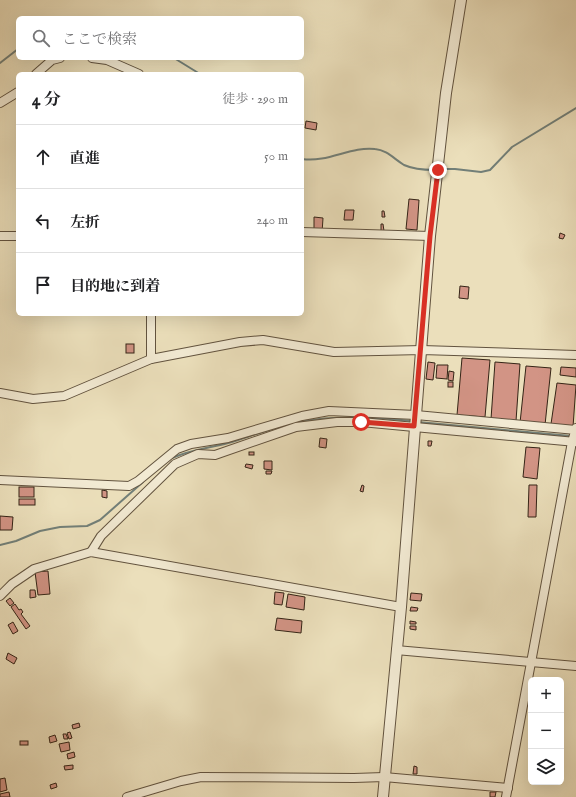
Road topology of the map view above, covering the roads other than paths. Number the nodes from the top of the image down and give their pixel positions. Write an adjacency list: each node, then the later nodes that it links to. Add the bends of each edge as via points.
1 (461, 0): 11 (street, via 446,93)
2 (52, 60): 4 (street)
3 (107, 60): 5 (street)
4 (38, 72)
5 (134, 72)
6 (16, 93): 7 (street)
7 (0, 103)
8 (304, 232): 11 (street)
9 (0, 236): 10 (street)
10 (16, 236)
11 (430, 236): 13 (street)
12 (151, 316): 15 (street)
13 (422, 350): 14 (street); 15 (street, via 334,352 263,340); 17 (street)
14 (576, 355)
15 (151, 359): 16 (street, via 64,396 33,399)
16 (0, 393)
17 (416, 415): 18 (street); 19 (street); 21 (street, via 329,411 302,416 228,438 177,449 129,486)
18 (414, 426): 20 (street); 22 (street, via 336,422 296,427 215,455 198,454 175,464 101,536); 24 (street)
19 (576, 429): 20 (street)
20 (574, 442): 26 (street)
21 (0, 480)
22 (91, 552): 23 (street, via 45,564 29,571); 24 (street)
23 (0, 596)
24 (401, 607): 25 (street)
25 (396, 650): 26 (street); 28 (street)
26 (532, 662): 27 (street); 29 (street)
27 (576, 666)
28 (384, 776): 29 (street); 30 (street, via 201,777); 31 (street)
29 (508, 788): 32 (street)
30 (127, 797)
31 (383, 797)
32 (506, 797)

